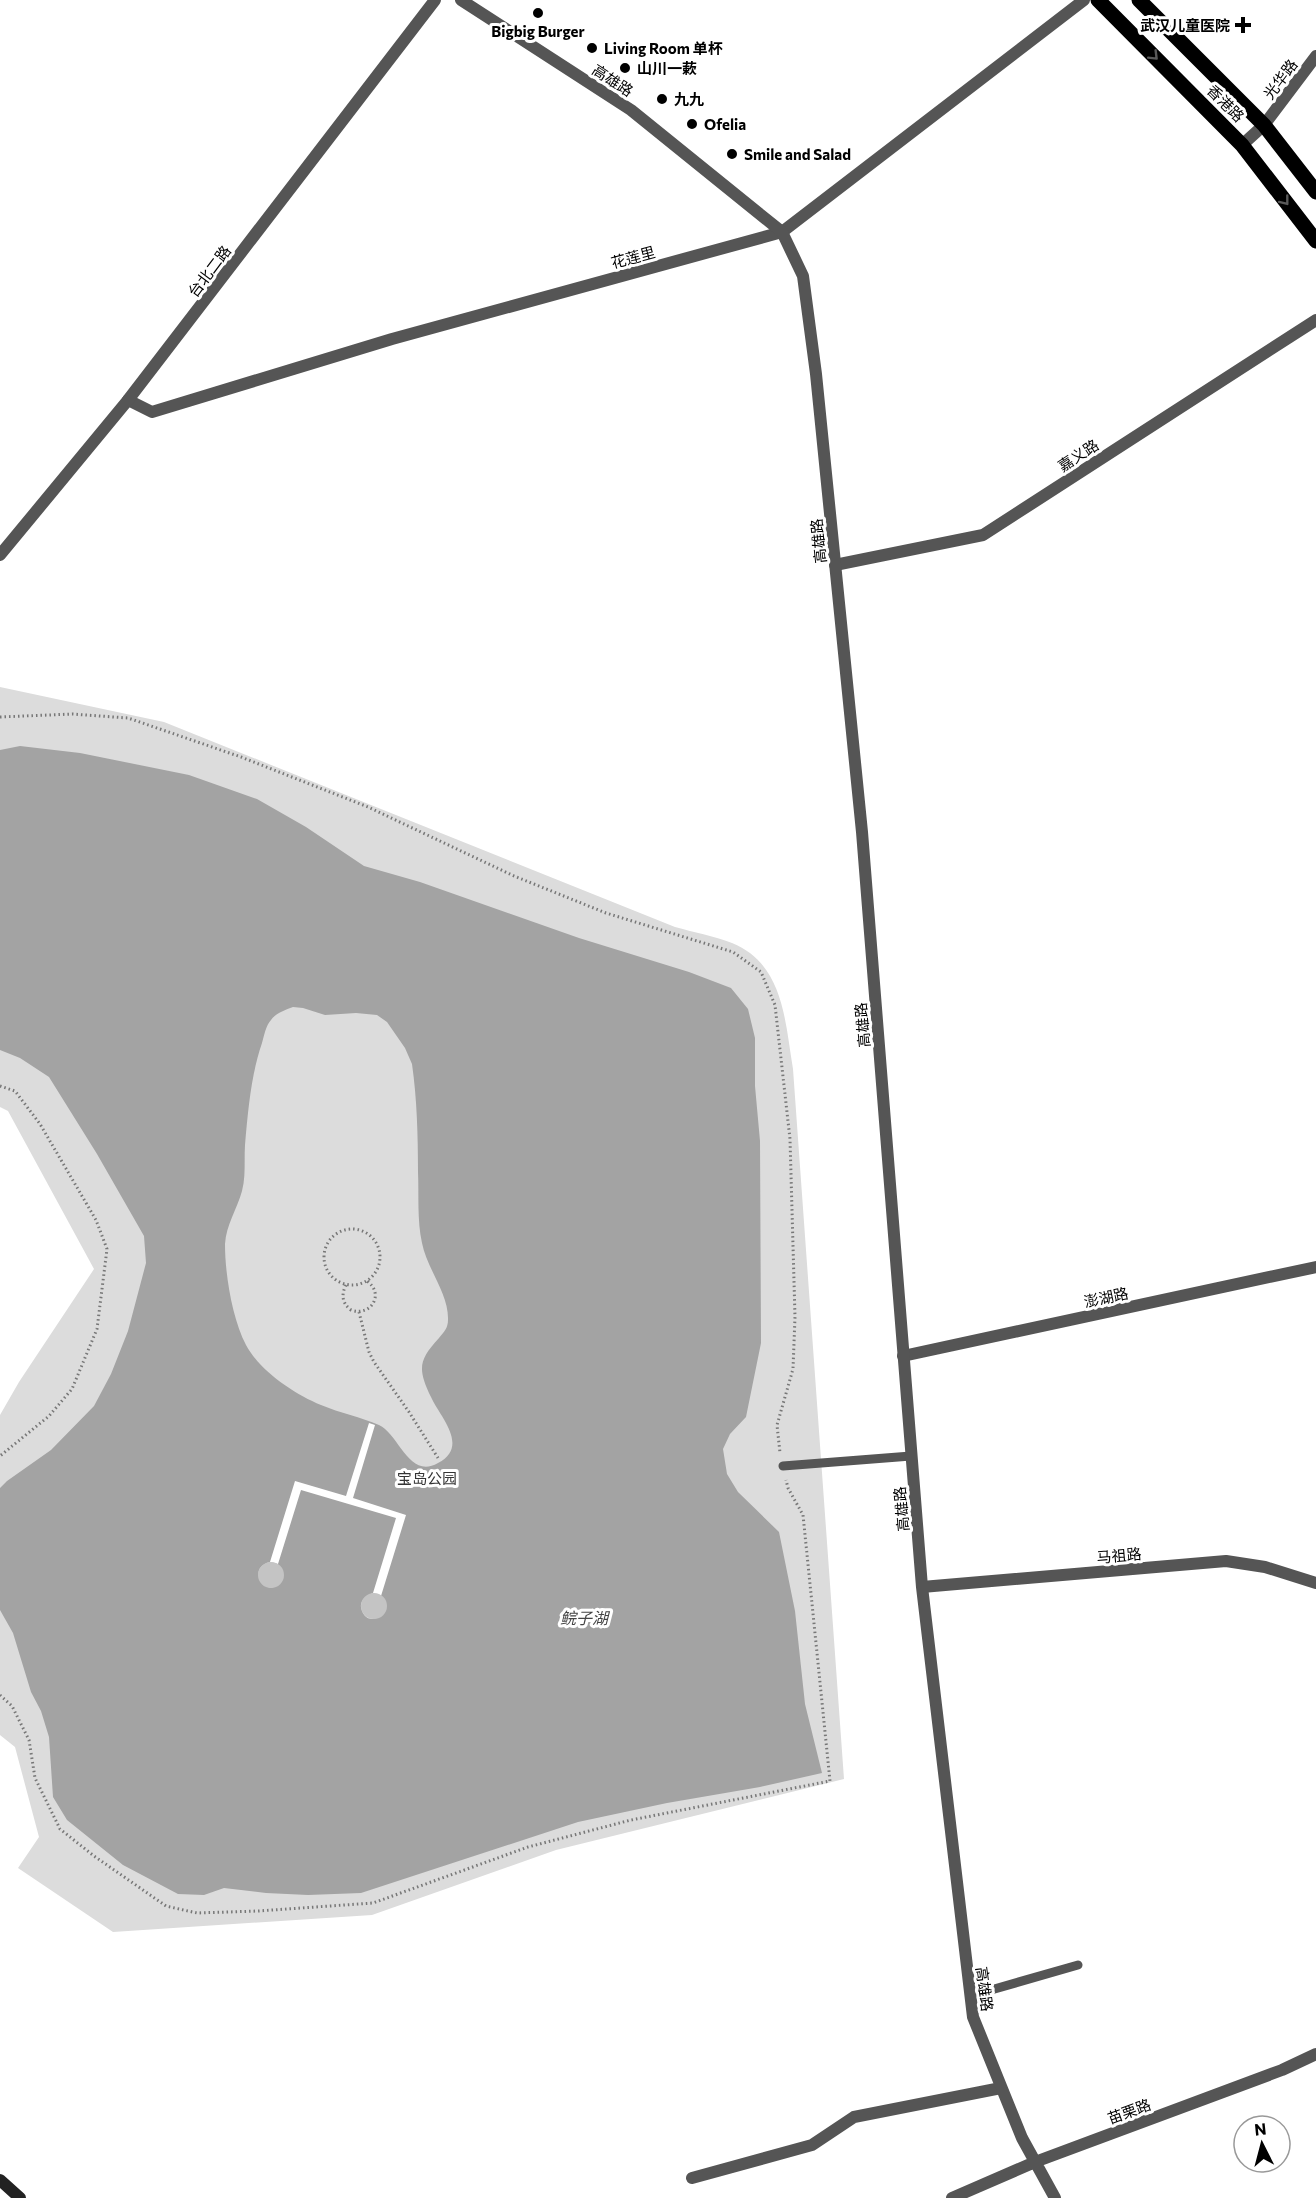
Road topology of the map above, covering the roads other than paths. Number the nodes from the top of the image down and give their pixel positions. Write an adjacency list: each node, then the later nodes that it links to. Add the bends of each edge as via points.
1 (435, 0): 13 (street, 台北二路)
2 (461, 0): 10 (street, 高雄路, via 632,110)
3 (1084, 0): 10 (street, 花莲里)
4 (1098, 0): 8 (main road, 香港路, one-way to 8)
5 (1139, 0): 7 (main road, 香港路)
6 (1316, 56): 7 (street, 光华路)
7 (1264, 125): 8 (street, 光华路); 9 (main road, 香港路)
8 (1242, 145): 11 (main road, 香港路, one-way to 11)
9 (1316, 192)
10 (782, 232): 13 (street, 花莲里, via 392,339 152,412); 15 (street, 高雄路, via 803,276)
11 (1316, 241)
12 (1316, 320): 15 (street, 嘉义路, via 983,535)
13 (128, 400): 14 (street, 台北二路)
14 (0, 555)
15 (835, 565): 17 (street, 高雄路, via 862,832)
16 (1316, 1267): 17 (street, 澎湖路)
17 (903, 1356): 18 (street, 高雄路)
18 (911, 1456): 19 (lane); 21 (street, 高雄路)
19 (783, 1466)
20 (1316, 1583): 21 (street, 马祖路, via 1265,1567 1226,1561)
21 (922, 1587): 23 (street, 高雄路)
22 (1078, 1965): 23 (lane)
23 (970, 1996): 25 (street, 高雄路, via 973,2017)
24 (1316, 2054): 26 (street, 苗栗路)
25 (1001, 2088): 26 (street, 高雄路); 27 (street, via 854,2117 812,2145)
26 (1035, 2162): 30 (street, 苗栗路); 31 (street, 高雄路)
27 (692, 2178)
28 (0, 2180): 29 (main road)
29 (20, 2198)
30 (952, 2198)
31 (1055, 2198)

